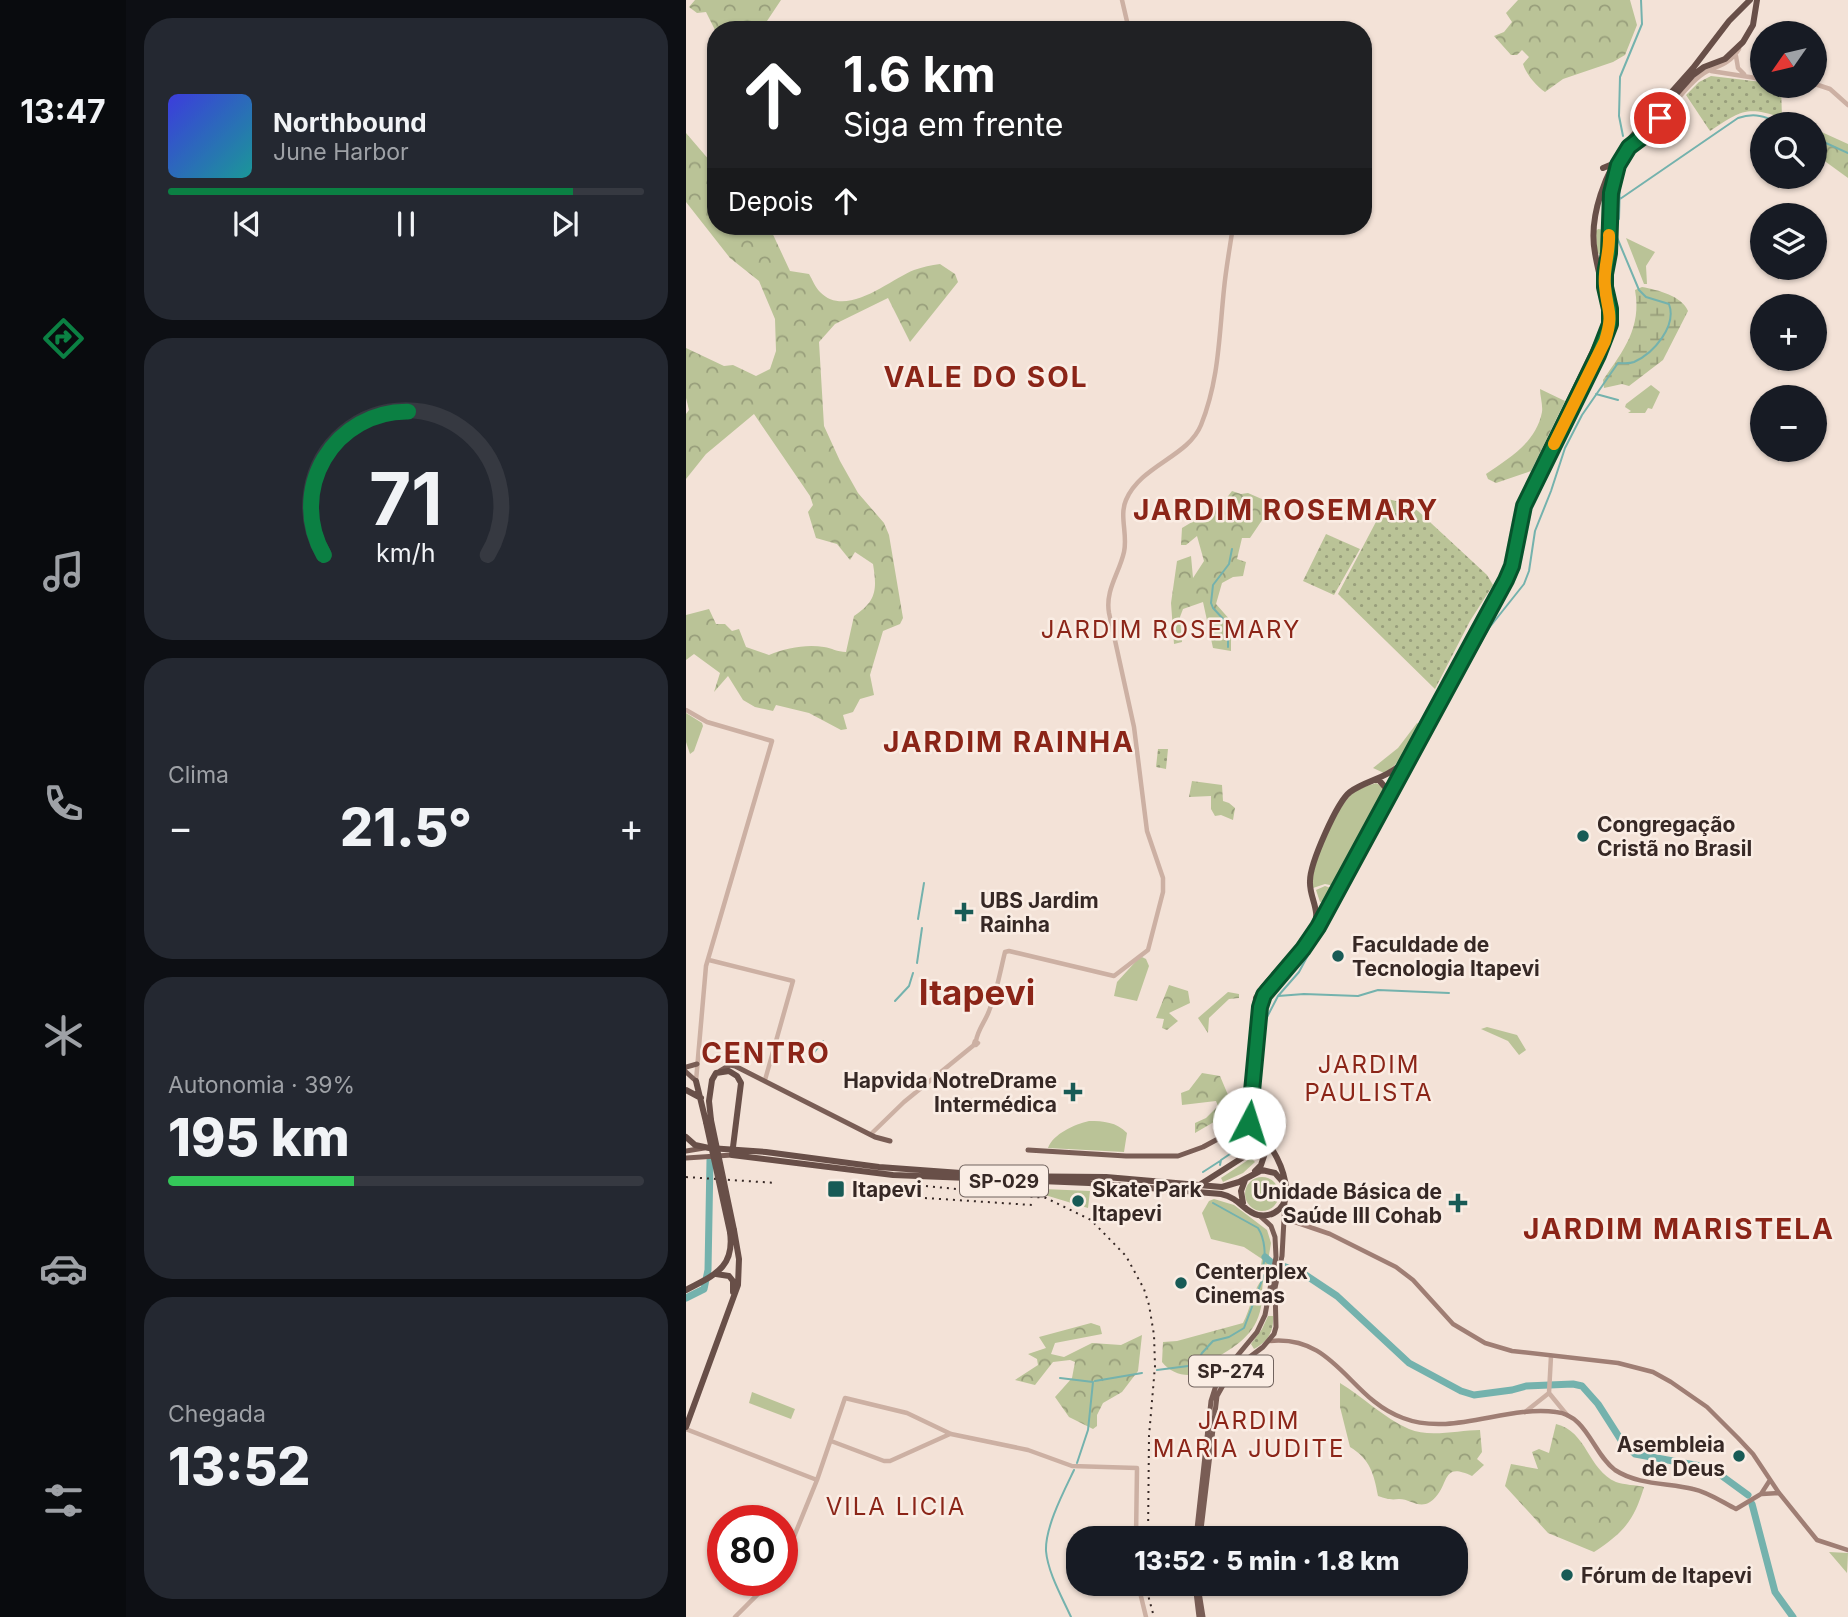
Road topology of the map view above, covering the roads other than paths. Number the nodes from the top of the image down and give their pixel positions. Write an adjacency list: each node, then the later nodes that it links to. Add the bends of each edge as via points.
1 (1122, 0): 4 (street)
2 (1750, 0): 7 (highway)
3 (1757, 0): 6 (highway)
4 (1127, 21)
5 (1752, 21): 7 (highway, via 1744,13)
6 (1753, 21)
7 (1729, 22): 9 (highway)
8 (1750, 29): 10 (highway)
9 (1712, 43): 11 (highway, via 1715,60); 19 (highway, via 1628,141)
10 (1742, 44): 11 (highway); 12 (street)
11 (1735, 54): 12 (street, via 1728,65); 14 (street, via 1738,68); 18 (highway, via 1693,75)
12 (1718, 68): 13 (street)
13 (1710, 71): 15 (street); 18 (street, via 1699,76 1649,132)
14 (1750, 75)
15 (1750, 77)
16 (1827, 88): 17 (street)
17 (1848, 105)
18 (1629, 147): 22 (highway, via 1618,165)
19 (1615, 163): 20 (highway); 21 (highway)
20 (1603, 168)
21 (1610, 175): 22 (highway); 24 (highway)
22 (1611, 193): 23 (highway)
23 (1609, 227): 24 (highway); 27 (highway)
24 (1594, 228): 26 (highway)
25 (1232, 235): 44 (street, via 1219,360 1209,404 1196,437 1152,470 1127,497 1124,552 1108,596 1134,727 1147,831 1163,878 1148,950 1114,976 1005,952 996,992 975,1043)
26 (1595, 253): 27 (highway, via 1602,257); 29 (highway, via 1605,299 1604,328 1520,503 1504,573 1408,753 1393,771)
27 (1609, 253): 30 (highway, via 1605,287 1611,317 1605,341 1524,506 1506,580)
28 (686, 710): 33 (street, via 707,722 772,741)
29 (1378, 779): 30 (highway); 31 (highway, via 1342,800 1313,862)
30 (1391, 794): 32 (highway)
31 (1311, 892): 32 (highway, via 1320,905); 43 (highway, via 1316,922 1256,998)
32 (1333, 898): 43 (highway, via 1303,949 1261,1000)
33 (709, 960): 34 (street); 38 (street, via 793,981)
34 (697, 1064): 35 (main road); 39 (street)
35 (686, 1069): 39 (main road)
36 (720, 1071): 37 (highway); 38 (main road, via 733,1066); 51 (highway, via 733,1073 741,1083)
37 (712, 1080): 39 (highway); 42 (highway)
38 (765, 1080): 44 (main road)
39 (696, 1081): 40 (highway); 41 (highway)
40 (686, 1089): 41 (highway)
41 (702, 1100): 42 (highway)
42 (709, 1121): 59 (highway, bridge)
43 (1247, 1124): 46 (highway); 49 (main road, via 1178,1156); 54 (highway, via 1273,1150)
44 (871, 1134): 47 (main road)
45 (686, 1137): 48 (highway, SP-029)
46 (1258, 1140): 53 (highway, via 1265,1157); 55 (highway, via 1256,1150)
47 (890, 1141)
48 (709, 1148): 50 (main road); 51 (highway, SP-029)
49 (1032, 1150)
50 (686, 1151)
51 (732, 1152): 52 (main road); 55 (highway, SP-029, via 1002,1176 1106,1177); 56 (highway, SP-029, via 893,1175 1210,1193)
52 (689, 1157)
53 (1252, 1173): 54 (highway, via 1275,1173); 55 (highway, SP-029, via 1228,1186); 56 (highway, via 1241,1191)
54 (1284, 1184): 57 (highway)
55 (1199, 1185)
56 (1244, 1204): 58 (highway, SP-029)
57 (1285, 1205): 58 (highway); 64 (main road, SP-274, via 1275,1288); 68 (main road, via 1292,1221 1396,1267 1471,1336 1503,1349)
58 (1259, 1215): 63 (main road, SP-274, via 1274,1231 1276,1248)
59 (732, 1231): 60 (highway, via 729,1258); 62 (highway, via 739,1269)
60 (715, 1274): 61 (highway); 62 (highway, via 732,1279)
61 (686, 1290)
62 (733, 1304): 72 (highway)
63 (1265, 1315): 64 (main road, via 1270,1312); 65 (main road, SP-274)
64 (1277, 1317): 66 (main road, SP-274)
65 (1251, 1339): 67 (main road, via 1250,1348); 81 (main road, SP-274, via 1222,1374 1211,1401)
66 (1269, 1341): 67 (main road, SP-274); 70 (main road, via 1286,1339 1317,1349 1381,1407 1406,1420 1432,1424)
67 (1258, 1352): 82 (main road, SP-274, via 1231,1371 1217,1396)
68 (1551, 1356): 69 (street); 76 (main road, via 1618,1363 1671,1382 1722,1421)
69 (1549, 1392): 70 (street); 71 (street)
70 (1524, 1413): 71 (main road)
71 (1568, 1416): 78 (main road, via 1615,1469 1650,1482 1695,1489 1736,1510)
72 (686, 1428): 75 (street)
73 (951, 1434): 74 (street, via 890,1461); 74 (street, via 907,1413 845,1398); 80 (street, via 1035,1452 1072,1466 1137,1468)
74 (831, 1441): 75 (street)
75 (817, 1480): 79 (street)
76 (1770, 1480): 77 (main road); 78 (main road)
77 (1779, 1493): 78 (main road); 83 (main road, via 1817,1540)
78 (1761, 1494)
79 (798, 1526)
80 (1136, 1526)
81 (1199, 1526)
82 (1200, 1526)
83 (1848, 1550)
84 (756, 1596): 87 (street)
85 (1141, 1596): 88 (street)
86 (1198, 1596): 89 (main road)
87 (735, 1617)
88 (1146, 1617)
89 (1201, 1617)

